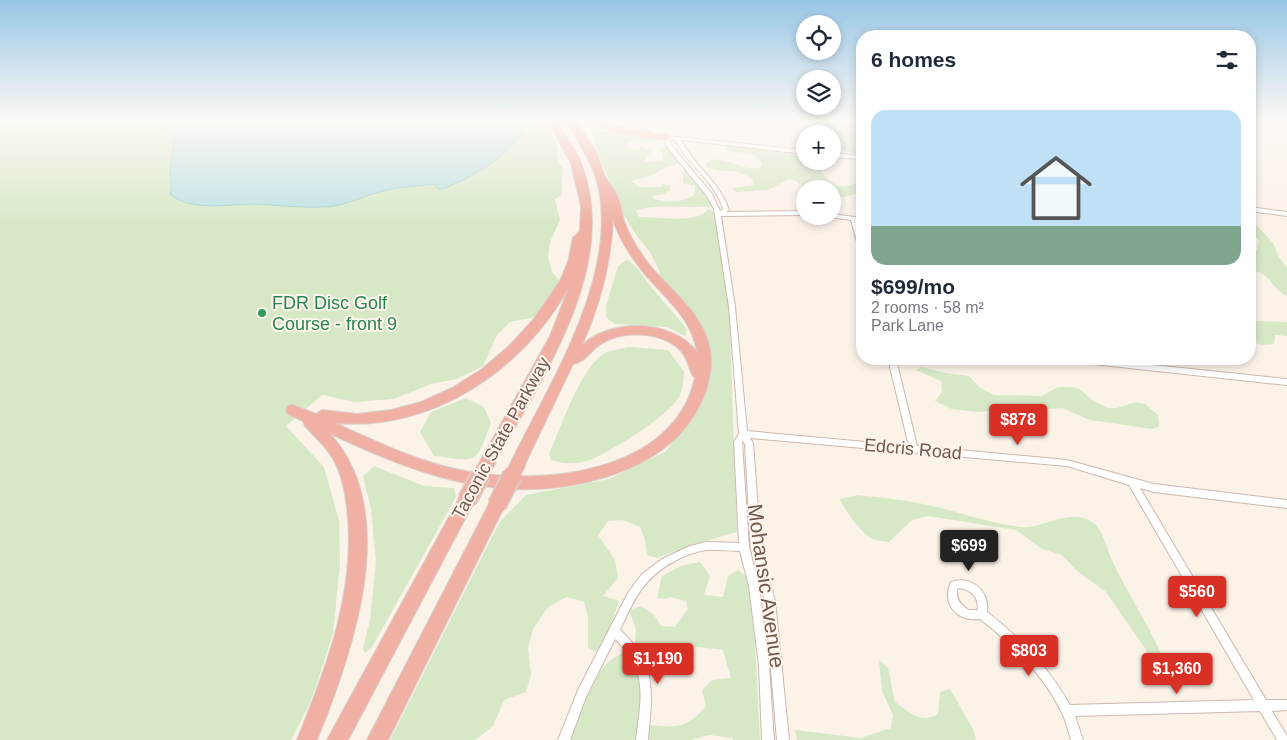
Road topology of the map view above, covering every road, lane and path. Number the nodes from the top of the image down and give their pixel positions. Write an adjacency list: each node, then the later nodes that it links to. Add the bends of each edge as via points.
1 (574, 156): 15 (highway, Taconic State Parkway, via 581,173 587,206)
2 (593, 156): 7 (highway, Taconic State Parkway)
3 (678, 156): 9 (street, Mohansic Avenue, via 710,195)
4 (688, 156): 9 (street, Mohansic Avenue, via 721,198 726,210)
5 (841, 156): 6 (street)
6 (856, 157)
7 (601, 180): 18 (highway, Taconic State Parkway, via 608,219 605,259 594,304); 20 (highway, via 611,190 619,222 632,247 696,329 704,358)
8 (1256, 210): 11 (street)
9 (718, 214): 10 (street); 22 (street, Mohansic Avenue, via 731,299)
10 (796, 214)
11 (1287, 214)
12 (841, 217): 13 (street)
13 (854, 219): 14 (street)
14 (856, 226)
15 (587, 231): 21 (highway, via 579,237 563,287 538,324 511,353 478,378 420,408 381,418 345,420); 33 (highway, Taconic State Parkway, bridge, via 581,272 565,318)
16 (893, 365): 23 (street)
17 (1135, 365): 19 (street)
18 (565, 368): 20 (highway, via 603,337 624,331 650,331 674,338 690,351 698,368); 34 (highway, Taconic State Parkway, bridge)
19 (1287, 382)
20 (700, 390): 21 (highway, via 692,408 678,426 638,457 590,476 538,484 485,481 437,471)
21 (293, 410): 32 (highway, via 322,432 341,458 353,489 358,529 356,580 345,636)
22 (743, 434): 23 (street, Edcris Road); 26 (street, Mohansic Avenue, via 738,442); 38 (street, Mohansic Avenue, via 749,443 756,550 770,601)
23 (914, 449): 24 (street, Edcris Road, via 1068,463)
24 (1133, 483): 25 (street, Edcris Road); 29 (street)
25 (1287, 504)
26 (744, 547): 28 (street, via 705,546 671,558 645,577); 37 (street, Mohansic Avenue, via 754,586 764,666)
27 (982, 614): 31 (street, via 1008,634 1036,665)
28 (614, 631): 35 (street, via 582,694); 36 (street, via 627,641 642,662 645,698)
29 (1263, 705): 30 (street); 31 (street); 40 (street)
30 (1287, 705)
31 (1067, 711): 39 (street)
32 (307, 740)
33 (337, 740)
34 (377, 740)
35 (564, 740)
36 (642, 740)
37 (768, 740)
38 (783, 740)
39 (1077, 740)
40 (1283, 740)

